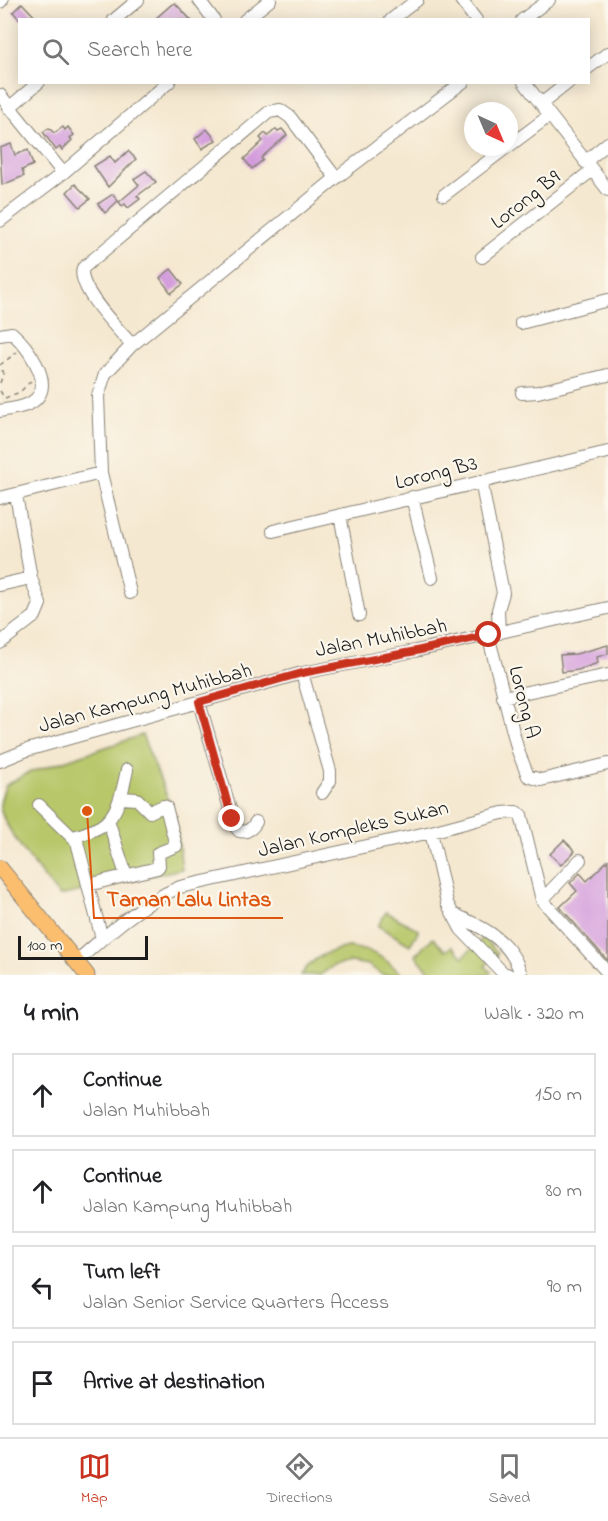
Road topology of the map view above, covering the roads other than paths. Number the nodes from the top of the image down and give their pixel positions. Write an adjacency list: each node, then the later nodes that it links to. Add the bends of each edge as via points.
1 (138, 0): 7 (street)
2 (199, 0): 8 (street)
3 (270, 0): 9 (street)
4 (417, 0): 10 (street)
5 (461, 0): 11 (street)
6 (549, 0): 12 (street)
7 (116, 18)
8 (212, 18)
9 (248, 18)
10 (394, 18)
11 (474, 18)
12 (525, 18)
13 (608, 53): 14 (street)
14 (590, 66)
15 (37, 84): 22 (street)
16 (167, 84): 28 (street)
17 (460, 84): 29 (street)
18 (526, 84): 21 (street)
19 (566, 84): 21 (street)
20 (0, 95): 22 (street)
21 (541, 104): 23 (street)
22 (9, 108): 28 (street)
23 (549, 116): 24 (street); 27 (street)
24 (518, 139)
25 (608, 143): 27 (street, Lorong B9)
26 (495, 156): 31 (street)
27 (588, 166): 30 (street); 33 (street, Lorong B9)
28 (63, 173): 32 (street)
29 (336, 178): 37 (street); 37 (street, via 290,117 280,110 269,111 82,268 85,288)
30 (608, 190)
31 (444, 195)
32 (0, 221)
33 (482, 257)
34 (608, 300): 35 (street)
35 (521, 323)
36 (0, 335): 40 (street, via 12,333 25,346 35,360 41,389 27,405)
37 (132, 345): 42 (street, via 105,374 98,396)
38 (608, 375): 39 (street)
39 (522, 393)
40 (0, 411)
41 (608, 452): 43 (street, Lorong B3)
42 (102, 472): 44 (street); 52 (street)
43 (481, 481): 45 (street, Lorong B3); 55 (street, Lorong A, via 503,593)
44 (16, 495): 46 (street); 49 (street)
45 (412, 497): 47 (street, Lorong B3); 50 (street)
46 (0, 498)
47 (340, 515): 48 (street, Lorong B3); 54 (street)
48 (273, 531)
49 (31, 578): 51 (street); 56 (street, via 39,610)
50 (432, 578)
51 (0, 585)
52 (130, 593)
53 (608, 608): 55 (street, Jalan Muhibbah)
54 (359, 615)
55 (494, 634): 57 (street, Jalan Muhibbah); 59 (street, Lorong A)
56 (0, 643)
57 (302, 673): 60 (street, Jalan Kampung Muhibbah); 64 (street, via 330,771 330,781)
58 (608, 675): 59 (street)
59 (503, 697): 62 (street, Lorong A, via 528,776 541,780)
60 (199, 702): 61 (street, Jalan Kampung Muhibbah); 68 (street, via 235,826 245,831)
61 (0, 761)
62 (608, 764)
63 (127, 770): 65 (street)
64 (322, 793)
65 (120, 798): 67 (street); 73 (street, via 137,799 149,812 166,807 176,845 158,853 158,867)
66 (39, 805): 70 (street)
67 (108, 820): 70 (street); 73 (street)
68 (256, 822)
69 (431, 832): 75 (street, Jalan Kompleks Sukan, via 502,813 521,815); 76 (street); 77 (street, Jalan Kompleks Sukan, via 180,887 147,904)
70 (74, 837): 74 (street)
71 (580, 860): 75 (street)
72 (0, 868): 78 (main road)
73 (126, 875): 74 (street)
74 (88, 885): 77 (street)
75 (542, 900): 79 (street)
76 (453, 914): 81 (street, via 460,929); 82 (street, via 489,932 509,948)
77 (102, 939): 78 (street, Jalan Kompleks Sukan)
78 (76, 962): 80 (main road)
79 (608, 973)
80 (87, 975)
81 (509, 975)
82 (521, 975)

